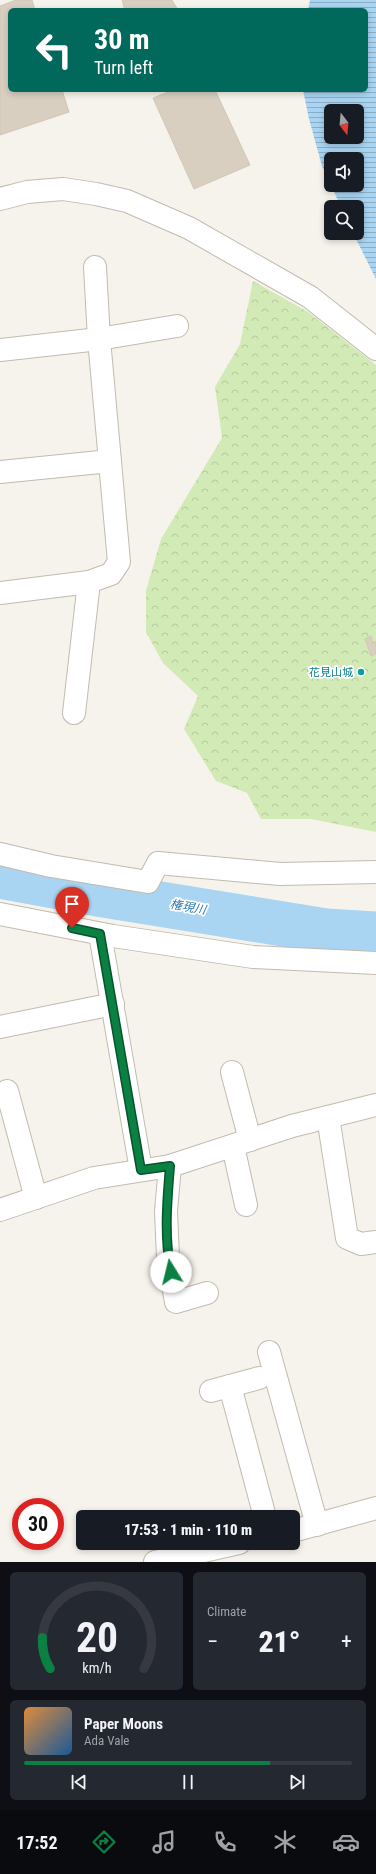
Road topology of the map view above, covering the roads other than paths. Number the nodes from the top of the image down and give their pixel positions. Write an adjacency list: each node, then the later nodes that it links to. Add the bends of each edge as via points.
1 (0, 199): 5 (street, via 28,192 63,189 127,201 188,228 310,297)
2 (95, 268): 4 (street)
3 (177, 326): 4 (street)
4 (100, 339): 6 (street); 7 (street)
5 (376, 349)
6 (0, 350)
7 (110, 461): 8 (street); 9 (street, via 119,562 111,574)
8 (0, 472)
9 (89, 582): 10 (street); 11 (street)
10 (0, 592)
11 (74, 713)
12 (0, 854): 13 (street, via 51,866 148,882 158,863 280,874)
13 (376, 872)
14 (0, 914): 15 (street)
15 (100, 934): 16 (street, via 253,957); 17 (street)
16 (376, 963)
17 (113, 1004): 18 (street); 25 (street)
18 (0, 1027)
19 (232, 1072): 23 (street)
20 (7, 1091): 26 (street)
21 (376, 1105): 22 (street)
22 (328, 1117): 23 (street); 29 (street, via 347,1238 361,1244)
23 (241, 1143): 24 (street); 27 (street)
24 (170, 1166): 25 (street); 30 (street, via 166,1211 168,1258 176,1302)
25 (141, 1170): 26 (street, via 94,1178)
26 (36, 1198): 28 (street)
27 (246, 1205)
28 (0, 1210)
29 (376, 1242)
30 (208, 1293)
31 (270, 1352): 35 (street)
32 (259, 1378): 34 (street, via 221,1389)
33 (376, 1508): 35 (street)
34 (263, 1510)
35 (317, 1525): 36 (street)
36 (300, 1529)
37 (208, 1550): 38 (street)
38 (155, 1562)

